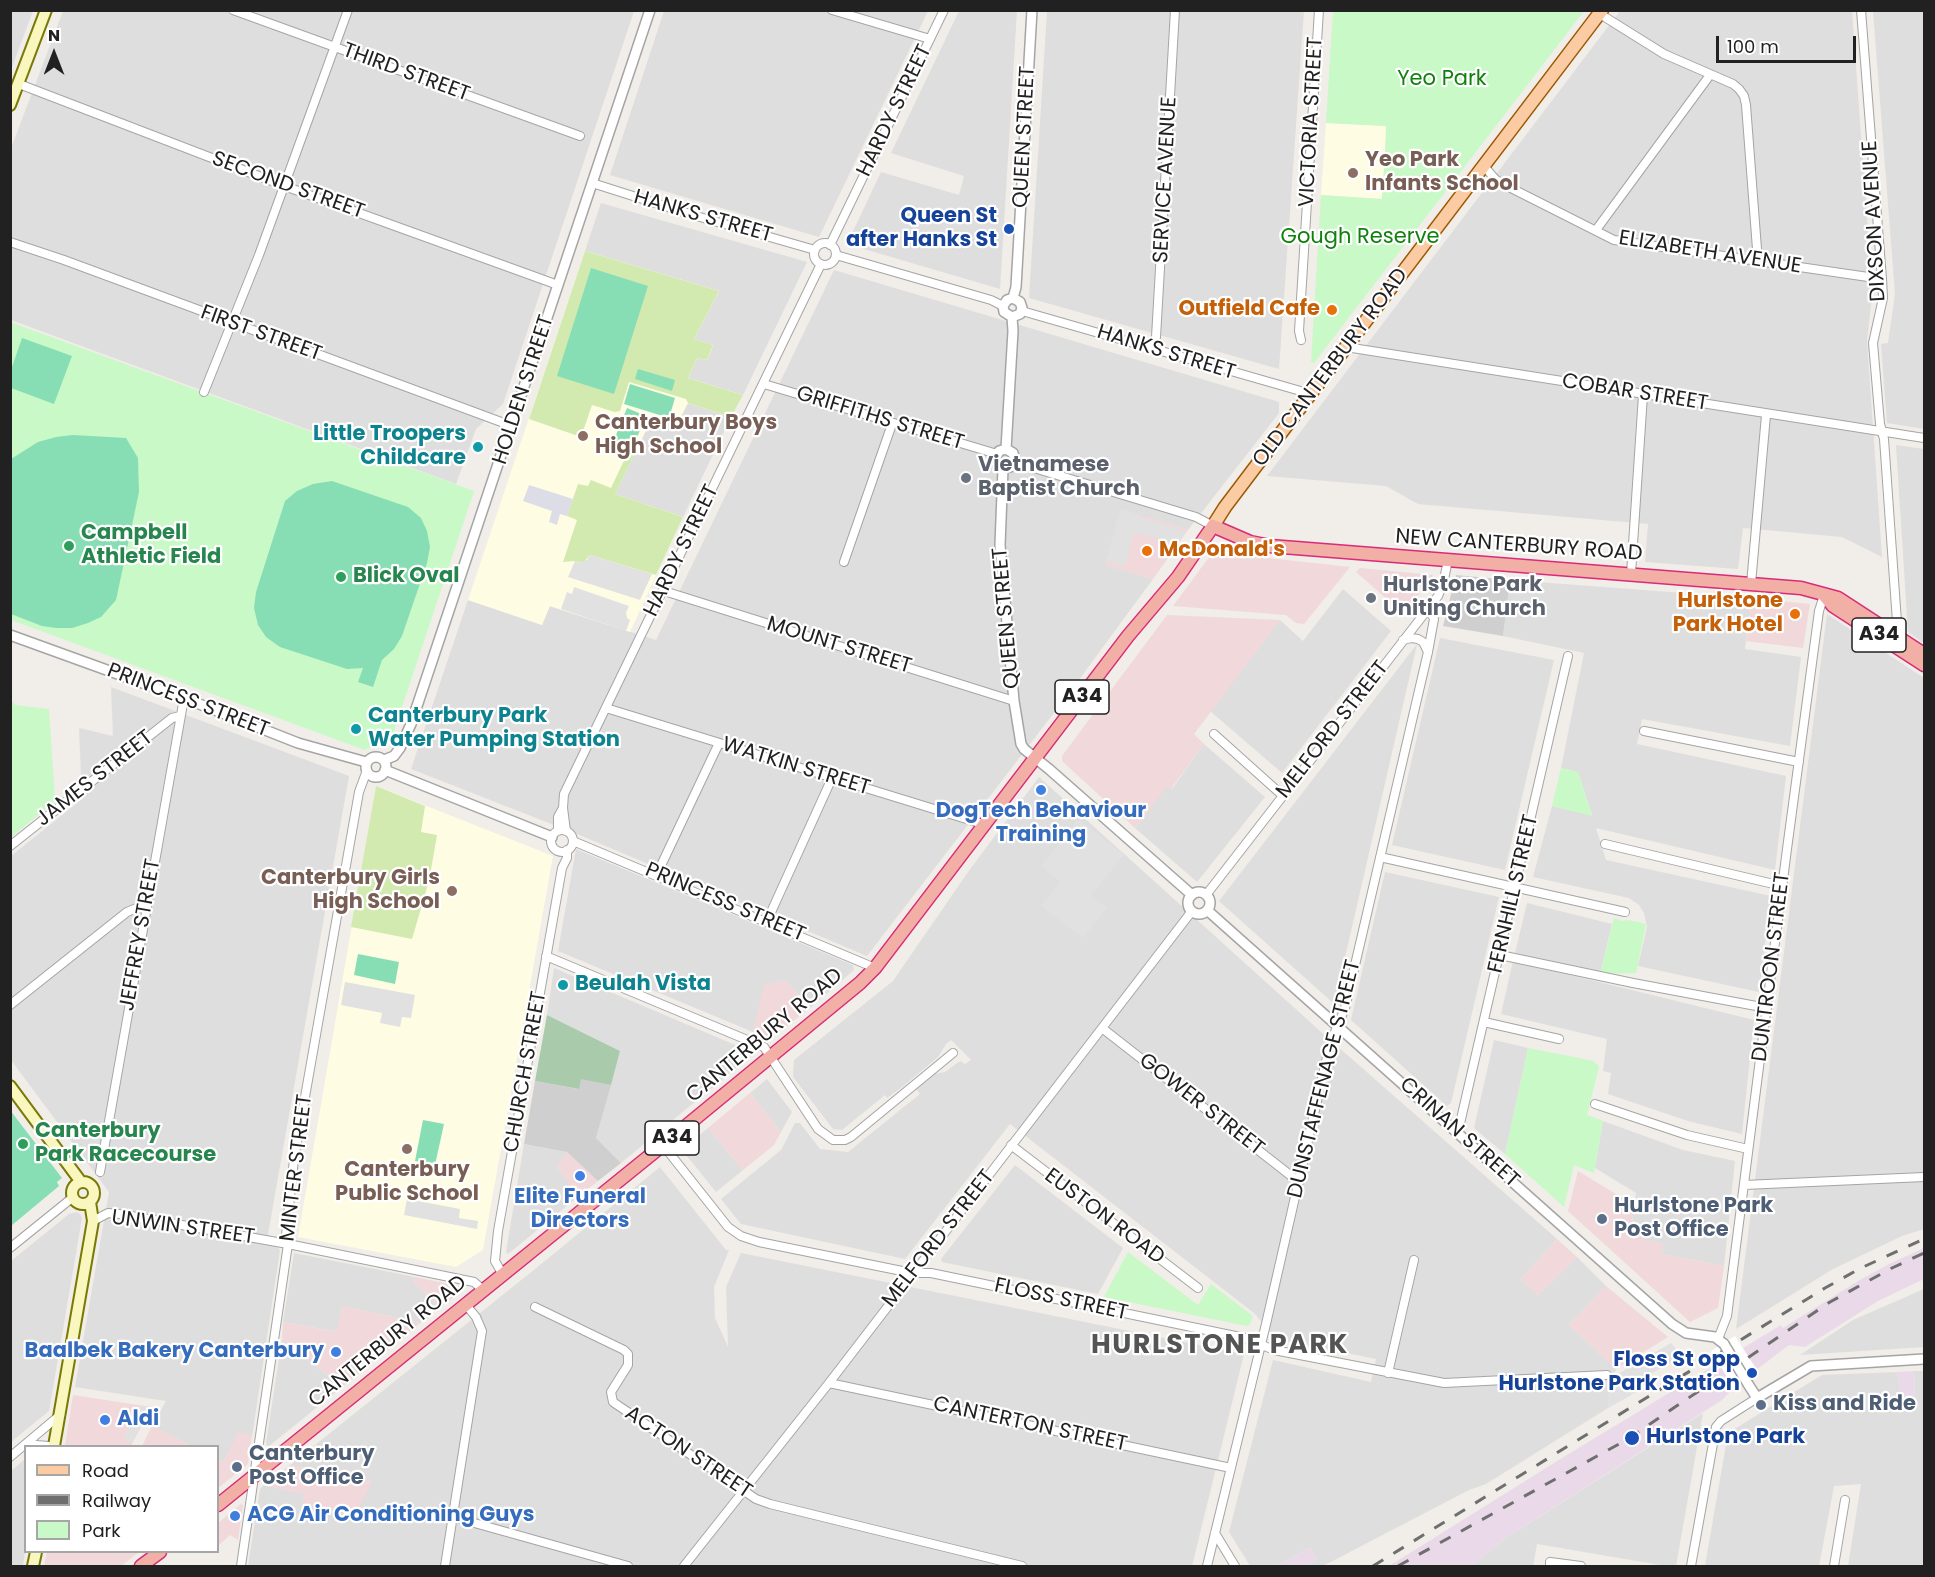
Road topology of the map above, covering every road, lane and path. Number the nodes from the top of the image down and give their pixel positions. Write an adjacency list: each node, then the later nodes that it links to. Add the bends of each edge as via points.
1 (46, 10): 15 (main road)
2 (233, 10): 13 (street, THIRD STREET)
3 (348, 10): 13 (street)
4 (650, 10): 19 (street, HOLDEN STREET)
5 (832, 10): 12 (street)
6 (944, 10): 12 (street, HARDY STREET)
7 (1032, 10): 30 (street, QUEEN STREET)
8 (1176, 10): 37 (street, SERVICE AVENUE, via 1156,337)
9 (1319, 10): 35 (street, VICTORIA STREET)
10 (1861, 10): 28 (street, DIXSON AVENUE)
11 (1601, 12): 14 (street, via 1664,54); 18 (main road, OLD CANTERBURY ROAD)
12 (930, 39): 23 (street, HARDY STREET)
13 (335, 48): 17 (street, THIRD STREET); 20 (street)
14 (1710, 75): 21 (street); 26 (street, via 1733,84 1744,96)
15 (19, 84): 16 (main road); 20 (street, SECOND STREET)
16 (10, 105)
17 (580, 136)
18 (1484, 166): 21 (street, ELIZABETH AVENUE, via 1501,183); 36 (main road, OLD CANTERBURY ROAD)
19 (592, 183): 24 (street, HANKS STREET); 29 (street, HOLDEN STREET)
20 (284, 185): 29 (street, SECOND STREET); 34 (street)
21 (1596, 230): 26 (street, ELIZABETH AVENUE, via 1614,240)
22 (10, 242): 34 (street, FIRST STREET)
23 (830, 244): 24 (street); 25 (street)
24 (815, 250): 27 (street)
25 (836, 255): 27 (street, via 833,262); 31 (street)
26 (1758, 262): 28 (street, ELIZABETH AVENUE)
27 (821, 264): 38 (street, HARDY STREET)
28 (1882, 279): 45 (street, DIXSON AVENUE, via 1883,298 1873,343)
29 (558, 285): 44 (street, HOLDEN STREET)
30 (1013, 298): 31 (street); 32 (street, via 1020,302)
31 (1004, 306): 33 (street, via 1006,315)
32 (1022, 311): 33 (street); 37 (street, HANKS STREET)
33 (1011, 317): 47 (street, via 1013,331)
34 (232, 324): 39 (street); 44 (street, FIRST STREET)
35 (1301, 340)
36 (1346, 347): 40 (main road, OLD CANTERBURY ROAD); 41 (street, COBAR STREET)
37 (1152, 348): 40 (street, HANKS STREET)
38 (764, 384): 43 (street, GRIFFITHS STREET); 55 (street, HARDY STREET)
39 (204, 392)
40 (1311, 394): 50 (main road, OLD CANTERBURY ROAD)
41 (1643, 395): 42 (street, COBAR STREET); 53 (street)
42 (1766, 415): 45 (street, COBAR STREET); 54 (street)
43 (892, 424): 47 (street, GRIFFITHS STREET); 52 (street)
44 (512, 426): 77 (street, HOLDEN STREET, via 411,724 400,748)
45 (1882, 432): 46 (street, COBAR STREET); 61 (street, DIXSON AVENUE)
46 (1924, 438)
47 (1001, 452): 48 (street, via 1013,453); 49 (street, via 996,464)
48 (1015, 460): 49 (street, via 1010,468); 50 (street, via 1196,517)
49 (1004, 469): 68 (street, QUEEN STREET, via 1000,545)
50 (1213, 526): 51 (highway, NEW CANTERBURY ROAD / A34, via 1270,546); 74 (highway, CANTERBURY ROAD / A34, via 1178,577)
51 (1448, 560): 53 (highway, NEW CANTERBURY ROAD / A34); 57 (street, MELFORD STREET, via 1441,590)
52 (844, 562)
53 (1631, 574): 54 (highway, NEW CANTERBURY ROAD / A34)
54 (1751, 584): 56 (highway, NEW CANTERBURY ROAD / A34, via 1801,588)
55 (664, 591): 68 (street, MOUNT STREET); 69 (street, HARDY STREET)
56 (1824, 596): 61 (highway, NEW CANTERBURY ROAD / A34, via 1838,598); 66 (highway, NEW CANTERBURY ROAD / A34, via 1836,608); 76 (street, DUNTROON STREET)
57 (1429, 608): 58 (street, MELFORD STREET); 59 (street, DUNSTAFFENAGE STREET)
58 (1423, 616): 59 (street); 62 (street, MELFORD STREET)
59 (1433, 626): 63 (street, DUNSTAFFENAGE STREET)
60 (10, 635): 67 (street, PRINCESS STREET)
61 (1898, 636): 64 (highway, NEW CANTERBURY ROAD / A34)
62 (1403, 640): 63 (street, via 1419,639); 80 (street, MELFORD STREET)
63 (1428, 652): 87 (street, DUNSTAFFENAGE STREET)
64 (1924, 654)
65 (1568, 656): 89 (street, FERNHILL STREET)
66 (1924, 665)
67 (184, 698): 70 (street, JEFFREY STREET); 75 (street, PRINCESS STREET, via 298,743)
68 (1014, 700): 74 (street, QUEEN STREET, via 1021,744)
69 (606, 708): 73 (street, WATKIN STREET); 82 (street, HARDY STREET, via 564,794)
70 (180, 716): 85 (street, JAMES STREET, via 172,718); 93 (street, JEFFREY STREET)
71 (1644, 731): 76 (street)
72 (1214, 734): 80 (street)
73 (719, 743): 79 (street, WATKIN STREET); 88 (street)
74 (1036, 758): 81 (highway, CANTERBURY ROAD / A34); 91 (street)
75 (366, 762): 77 (street, via 375,757); 78 (street)
76 (1799, 762): 90 (street, DUNTROON STREET)
77 (385, 765): 78 (street, via 381,777); 82 (street)
78 (366, 773): 123 (street, MINTER STREET, via 359,792 308,1076 291,1184)
79 (832, 778): 81 (street, WATKIN STREET); 97 (street)
80 (1282, 795): 92 (street, MELFORD STREET)
81 (986, 825): 100 (highway, CANTERBURY ROAD / A34)
82 (559, 833): 83 (street, via 571,835); 86 (street, via 554,847)
83 (573, 841): 86 (street, CHURCH STREET, via 572,846); 88 (street, PRINCESS STREET)
84 (1605, 844): 90 (street)
85 (10, 846)
86 (563, 850): 99 (street, CHURCH STREET, via 567,858 562,867)
87 (1380, 857): 89 (street); 104 (street, DUNSTAFFENAGE STREET)
88 (657, 874): 97 (street, PRINCESS STREET)
89 (1516, 886): 96 (street); 98 (street, FERNHILL STREET)
90 (1782, 886): 102 (street, DUNTROON STREET)
91 (1192, 895): 92 (street); 95 (street)
92 (1206, 895): 94 (street)
93 (146, 904): 101 (street, via 127,912); 115 (street, JEFFREY STREET)
94 (1208, 910): 95 (street, via 1202,914); 104 (street, CRINAN STREET)
95 (1192, 911): 105 (street, MELFORD STREET)
96 (1624, 912)
97 (767, 921): 100 (street, PRINCESS STREET)
98 (1500, 954): 102 (street); 103 (street, FERNHILL STREET)
99 (546, 956): 108 (street, via 764,1047); 127 (street, CHURCH STREET, via 496,1246 495,1261)
100 (875, 968): 108 (highway, CANTERBURY ROAD / A34)
101 (10, 1005)
102 (1767, 1008): 114 (street, DUNTROON STREET)
103 (1484, 1022): 106 (street); 111 (street, FERNHILL STREET)
104 (1338, 1026): 111 (street, CRINAN STREET); 118 (street, DUNSTAFFENAGE STREET, via 1330,1044)
105 (1102, 1028): 113 (street, MELFORD STREET); 118 (street, GOWER STREET)
106 (1559, 1039)
107 (953, 1053): 108 (street, via 850,1137 839,1141 818,1129)
108 (771, 1058): 112 (highway, CANTERBURY ROAD / A34)
109 (10, 1086): 117 (main road)
110 (1595, 1104): 114 (street, via 1687,1135)
111 (1458, 1132): 132 (street, CRINAN STREET, via 1679,1329)
112 (663, 1145): 126 (street, FLOSS STREET, via 723,1222 741,1236); 127 (highway, CANTERBURY ROAD / A34)
113 (1011, 1145): 126 (street, MELFORD STREET); 128 (street, EUSTON ROAD)
114 (1748, 1149): 119 (street, DUNTROON STREET)
115 (100, 1172)
116 (1924, 1177): 119 (street)
117 (81, 1182): 120 (main road, via 72,1188); 121 (main road, via 93,1188)
118 (1299, 1182): 133 (street, DUNSTAFFENAGE STREET)
119 (1744, 1185): 132 (street, DUNTROON STREET)
120 (72, 1198): 121 (main road, via 80,1204); 124 (street)
121 (90, 1202): 122 (main road)
122 (93, 1221): 123 (street, UNWIN STREET, via 114,1213); 139 (main road)
123 (288, 1244): 129 (street, UNWIN STREET, via 474,1282); 145 (street, MINTER STREET)
124 (10, 1248)
125 (1414, 1260): 135 (street)
126 (912, 1273): 133 (street, FLOSS STREET, via 931,1273 1095,1306 1245,1338); 137 (street, MELFORD STREET)
127 (503, 1275): 129 (highway, CANTERBURY ROAD / A34)
128 (1198, 1288)
129 (483, 1290): 130 (highway, CANTERBURY ROAD / A34)
130 (466, 1305): 145 (highway, CANTERBURY ROAD / A34); 149 (street, via 482,1331)
131 (535, 1307): 146 (street, ACTON STREET, via 624,1350 628,1365 611,1392 614,1402)
132 (1721, 1341): 138 (street, bridge)
133 (1261, 1345): 135 (street, FLOSS STREET); 144 (street, DUNSTAFFENAGE STREET)
134 (1924, 1359): 138 (street, via 1811,1366)
135 (1388, 1372): 136 (street, FLOSS STREET, via 1444,1383)
136 (1607, 1375)
137 (829, 1383): 144 (street, CANTERTON STREET); 146 (street, MELFORD STREET)
138 (1757, 1398): 162 (street, via 1716,1427)
139 (60, 1415): 140 (street); 141 (main road)
140 (27, 1445)
141 (54, 1445)
142 (24, 1448): 143 (street)
143 (10, 1457)
144 (1231, 1468): 150 (street, DUNSTAFFENAGE STREET)
145 (254, 1475): 148 (highway, CANTERBURY ROAD / A34); 154 (street, MINTER STREET)
146 (744, 1491): 157 (street, MELFORD STREET); 158 (street, ACTON STREET, via 770,1504)
147 (1845, 1500): 163 (street)
148 (219, 1504)
149 (453, 1517): 155 (street); 156 (street)
150 (1215, 1533): 159 (street, DUNSTAFFENAGE STREET); 160 (street)
151 (157, 1553): 153 (highway)
152 (1550, 1564): 161 (street)
153 (141, 1566)
154 (241, 1566)
155 (445, 1566)
156 (628, 1566)
157 (684, 1566)
158 (1022, 1566)
159 (1207, 1566)
160 (1235, 1566)
161 (1581, 1566)
162 (1691, 1566)
163 (1834, 1566)

